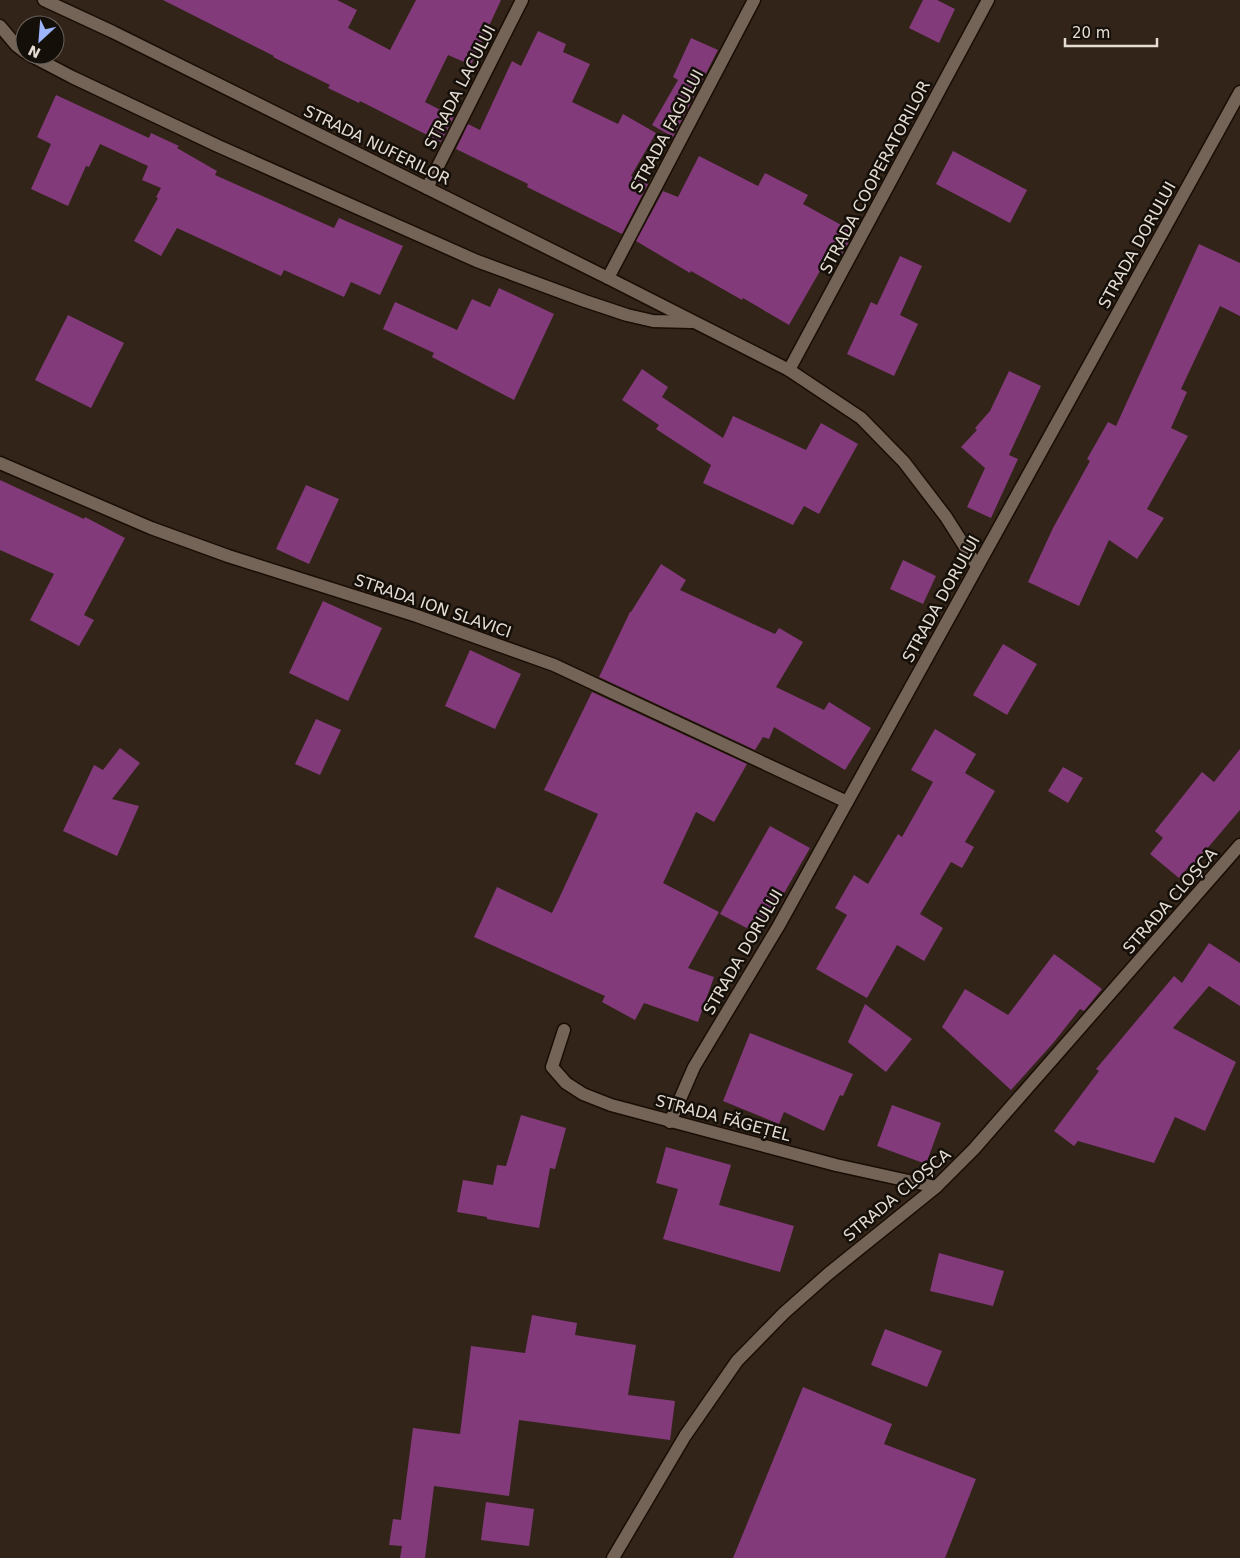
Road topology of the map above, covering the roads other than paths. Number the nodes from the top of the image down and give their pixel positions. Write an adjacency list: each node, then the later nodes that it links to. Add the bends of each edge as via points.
1 (44, 0): 9 (street, STRADA NUFERILOR)
2 (522, 0): 9 (street, STRADA LACULUI)
3 (754, 0): 10 (street, STRADA FAGULUI)
4 (988, 0): 12 (street, STRADA COOPERATORILOR)
5 (0, 26): 6 (street)
6 (15, 44)
7 (49, 65): 11 (street, STRADA NUFERILOR, via 218,146 477,261 627,315 653,321)
8 (1240, 92): 14 (street, STRADA DORULUI)
9 (427, 188): 10 (street, STRADA NUFERILOR)
10 (608, 278): 11 (street, STRADA NUFERILOR)
11 (694, 322): 12 (street, STRADA NUFERILOR)
12 (789, 370): 14 (street, STRADA NUFERILOR, via 861,418 904,462 946,517)
13 (0, 463): 15 (street, STRADA ION SLAVICI, via 176,538 417,616 554,665)
14 (977, 566): 15 (street, STRADA DORULUI)
15 (847, 802): 18 (street, STRADA DORULUI, via 778,927 694,1067)
16 (1240, 845): 19 (street, STRADA CLOȘCA, via 974,1150)
17 (564, 1030): 18 (street, STRADA FĂGEȚEL, via 552,1067 566,1083 582,1094 611,1105)
18 (670, 1122): 19 (street, STRADA FĂGEȚEL)
19 (936, 1187): 20 (street, STRADA CLOȘCA, via 828,1274 737,1361 685,1436)
20 (613, 1558)

